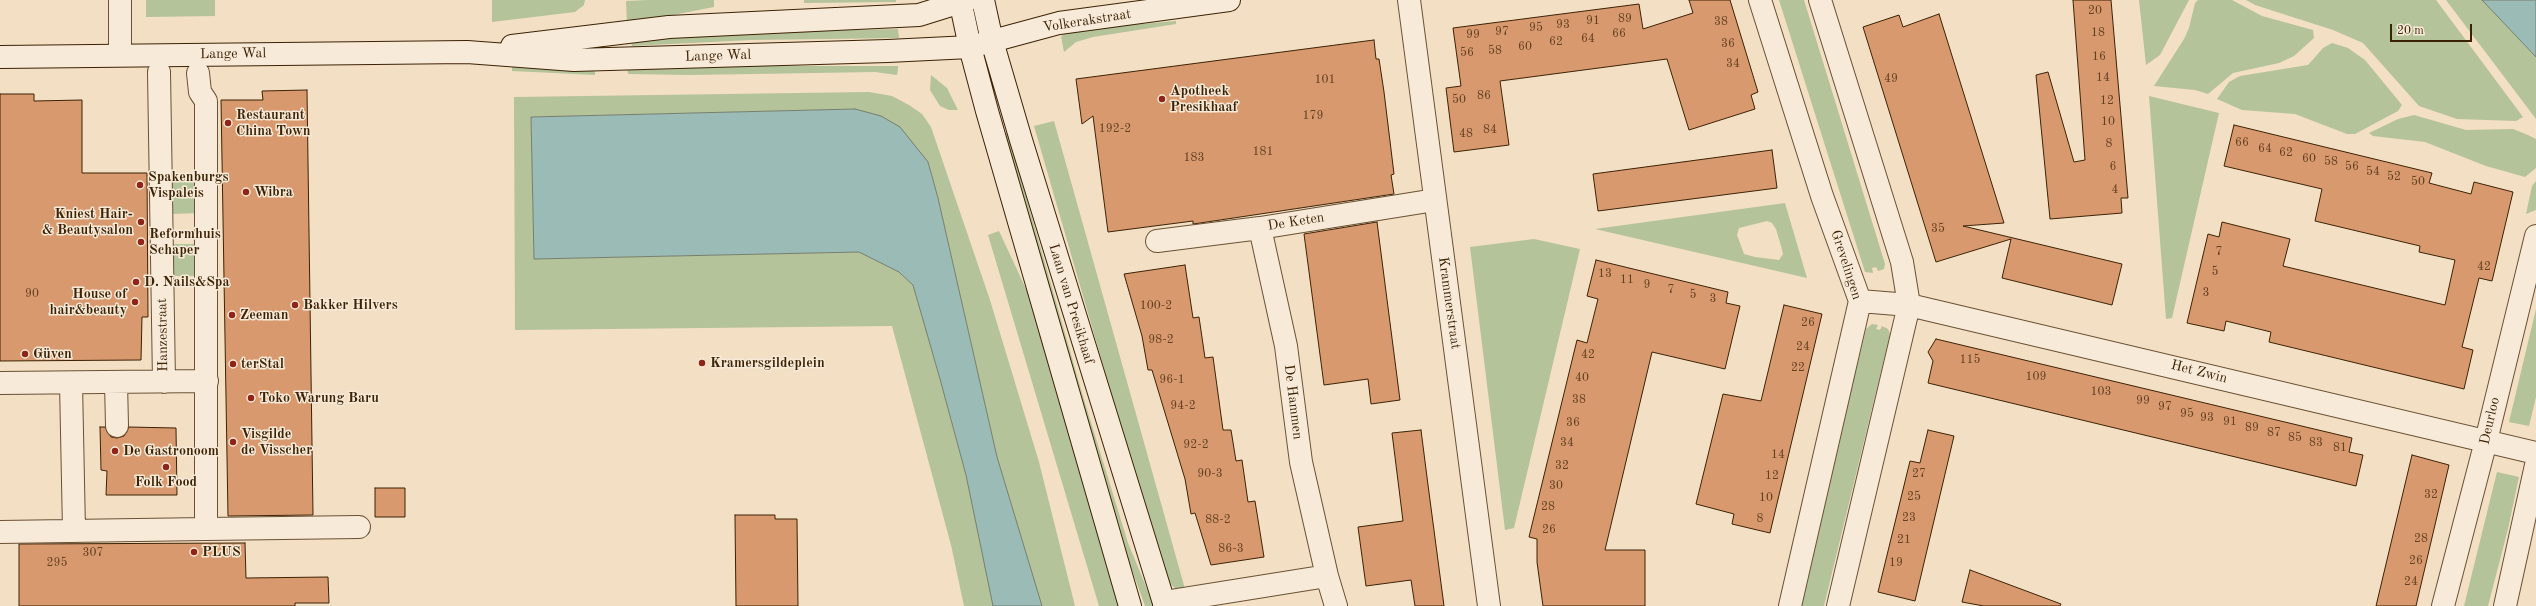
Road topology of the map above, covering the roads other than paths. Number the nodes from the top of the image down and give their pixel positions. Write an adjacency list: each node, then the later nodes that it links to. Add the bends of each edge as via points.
1 (120, 0): 11 (street)
2 (963, 0): 9 (street, Laan van Presikhaaf); 10 (street, Lange Wal, via 919,15 669,27)
3 (983, 0): 8 (street, Laan van Presikhaaf)
4 (1229, 0): 8 (street, Volkerakstraat, via 1059,23)
5 (1409, 0): 15 (street, Krammerstraat)
6 (1760, 0): 19 (street, Grevelingen, via 1822,196)
7 (1820, 0): 20 (street, via 1902,262)
8 (992, 41): 9 (street, Volkerakstraat); 35 (street, Laan van Presikhaaf)
9 (970, 47): 10 (street, Lange Wal, via 574,60); 36 (street, Laan van Presikhaaf)
10 (467, 52): 11 (street, Lange Wal)
11 (120, 54): 12 (street, Lange Wal)
12 (0, 57)
13 (158, 72): 23 (street, Hanzestraat)
14 (198, 73): 21 (street, via 200,92 206,101)
15 (1435, 200): 16 (street, De Keten); 38 (street, Krammerstraat)
16 (1260, 228): 18 (street, De Keten); 34 (street, De Hammen, via 1286,346 1301,462)
17 (2536, 236): 27 (street, Deurloo)
18 (1157, 241)
19 (1860, 301): 20 (street, Het Zwin); 39 (street, Grevelingen)
20 (1909, 305): 27 (street, Het Zwin); 40 (street)
21 (207, 381): 23 (street, Hanzestraat); 31 (street)
22 (116, 382): 23 (street, Hanzestraat); 25 (street, Hanzestraat); 26 (street)
23 (164, 382)
24 (0, 383): 25 (street, Hanzestraat)
25 (71, 383): 32 (street)
26 (117, 426)
27 (2486, 441): 28 (street, Het Zwin); 41 (street, Deurloo)
28 (2536, 453)
29 (2536, 466): 42 (street)
30 (359, 527): 31 (street)
31 (206, 529): 32 (street)
32 (74, 531): 33 (street)
33 (0, 532)
34 (1327, 576): 35 (street); 37 (street, De Hammen)
35 (1164, 604)
36 (1130, 606)
37 (1336, 606)
38 (1490, 606)
39 (1790, 606)
40 (1838, 606)
41 (2443, 606)
42 (2505, 606)

